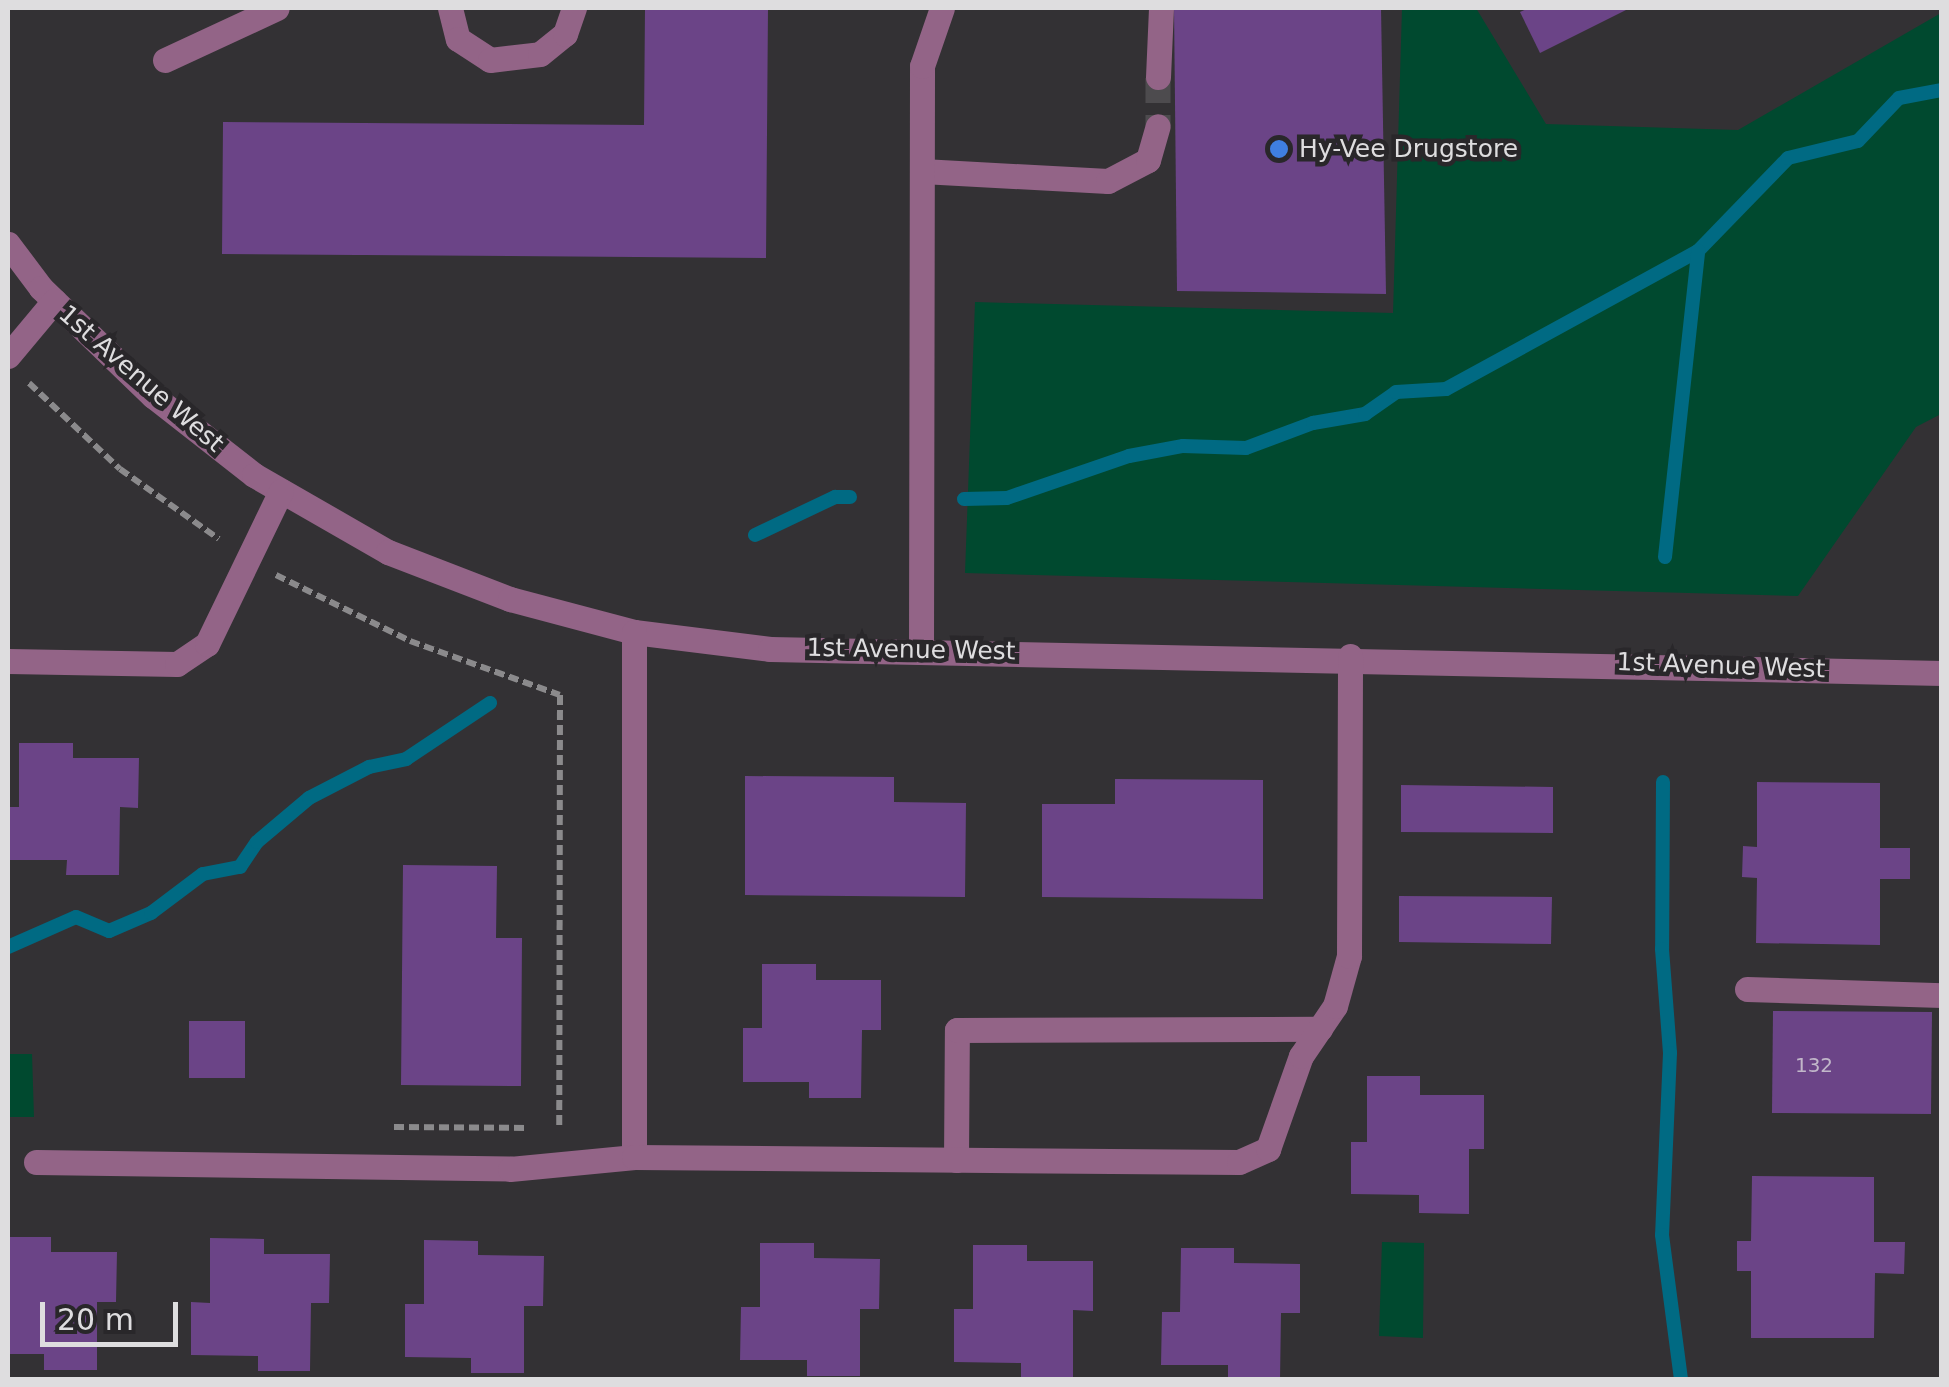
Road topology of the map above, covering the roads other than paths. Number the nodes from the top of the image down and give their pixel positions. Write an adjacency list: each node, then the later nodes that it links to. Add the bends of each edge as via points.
1 (277, 8): 6 (street)
2 (450, 8): 3 (street, via 458,39 490,60 540,54 565,34)
3 (574, 8)
4 (942, 8): 9 (street, via 922,66)
5 (1161, 8): 7 (street)
6 (165, 60)
7 (1158, 77)
8 (1158, 126): 9 (street, via 1148,160 1108,180)
9 (922, 172): 15 (street)
10 (8, 244): 11 (street, 1st Avenue West)
11 (54, 301): 12 (street); 13 (street, 1st Avenue West, via 153,396)
12 (14, 365)
13 (281, 491): 14 (street, 1st Avenue West, via 388,552 510,599); 17 (street, via 206,644 177,664)
14 (634, 632): 15 (street, 1st Avenue West, via 770,649); 22 (street)
15 (921, 650): 16 (street, 1st Avenue West)
16 (1350, 656): 18 (street, 1st Avenue West); 21 (street, via 1349,956 1335,1006)
17 (8, 660)
18 (1942, 673)
19 (1746, 990): 20 (street)
20 (1942, 995)
21 (1320, 1029): 23 (street, via 1302,1056 1268,1150 1239,1162); 23 (street, via 957,1030)
22 (634, 1157): 23 (street); 24 (street, via 510,1168)
23 (956, 1160)
24 (36, 1162)

